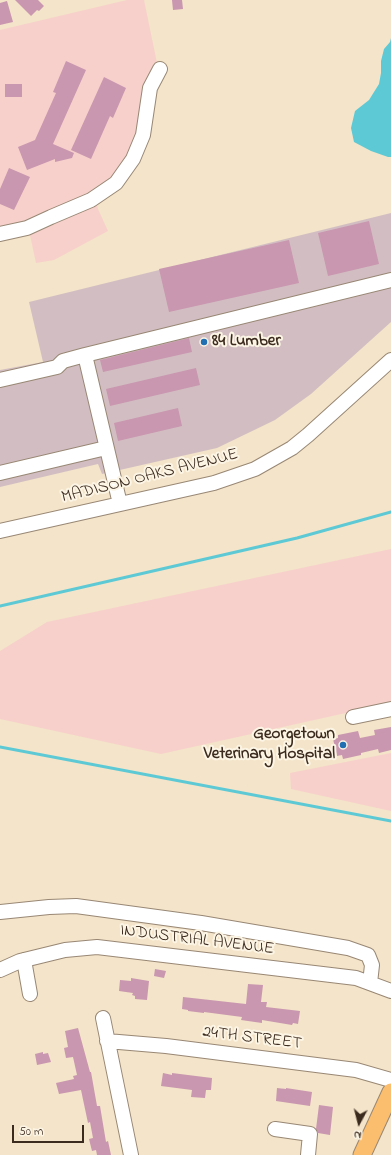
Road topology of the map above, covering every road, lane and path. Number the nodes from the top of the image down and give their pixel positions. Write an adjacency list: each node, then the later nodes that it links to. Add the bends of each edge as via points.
1 (160, 69): 2 (street, via 150,88 143,135 133,159 116,183 91,200 51,218 27,228)
2 (0, 234)
3 (391, 280): 4 (street)
4 (85, 355): 6 (street, via 63,361 57,367); 7 (street)
5 (391, 360): 9 (street, MADISON OAKS AVENUE, via 308,436 274,459 221,481)
6 (0, 380)
7 (106, 448): 8 (street); 9 (street)
8 (0, 473)
9 (120, 504): 10 (street, MADISON OAKS AVENUE)
10 (0, 532)
11 (391, 709): 12 (street)
12 (353, 717)
13 (0, 912): 16 (street, via 76,906 201,923 348,948 368,955 372,965)
14 (24, 960): 15 (street, INDUSTRIAL AVENUE); 16 (street, INDUSTRIAL AVENUE, via 66,950 97,947 356,978); 18 (street)
15 (0, 970)
16 (370, 983): 17 (street, INDUSTRIAL AVENUE)
17 (391, 991)
18 (30, 994)
19 (102, 1018): 20 (street)
20 (107, 1040): 21 (street, 24TH STREET, via 356,1070); 24 (street)
21 (391, 1080)
22 (391, 1092): 26 (main road)
23 (275, 1129): 25 (street, via 310,1134)
24 (131, 1155)
25 (308, 1155)
26 (362, 1155)

